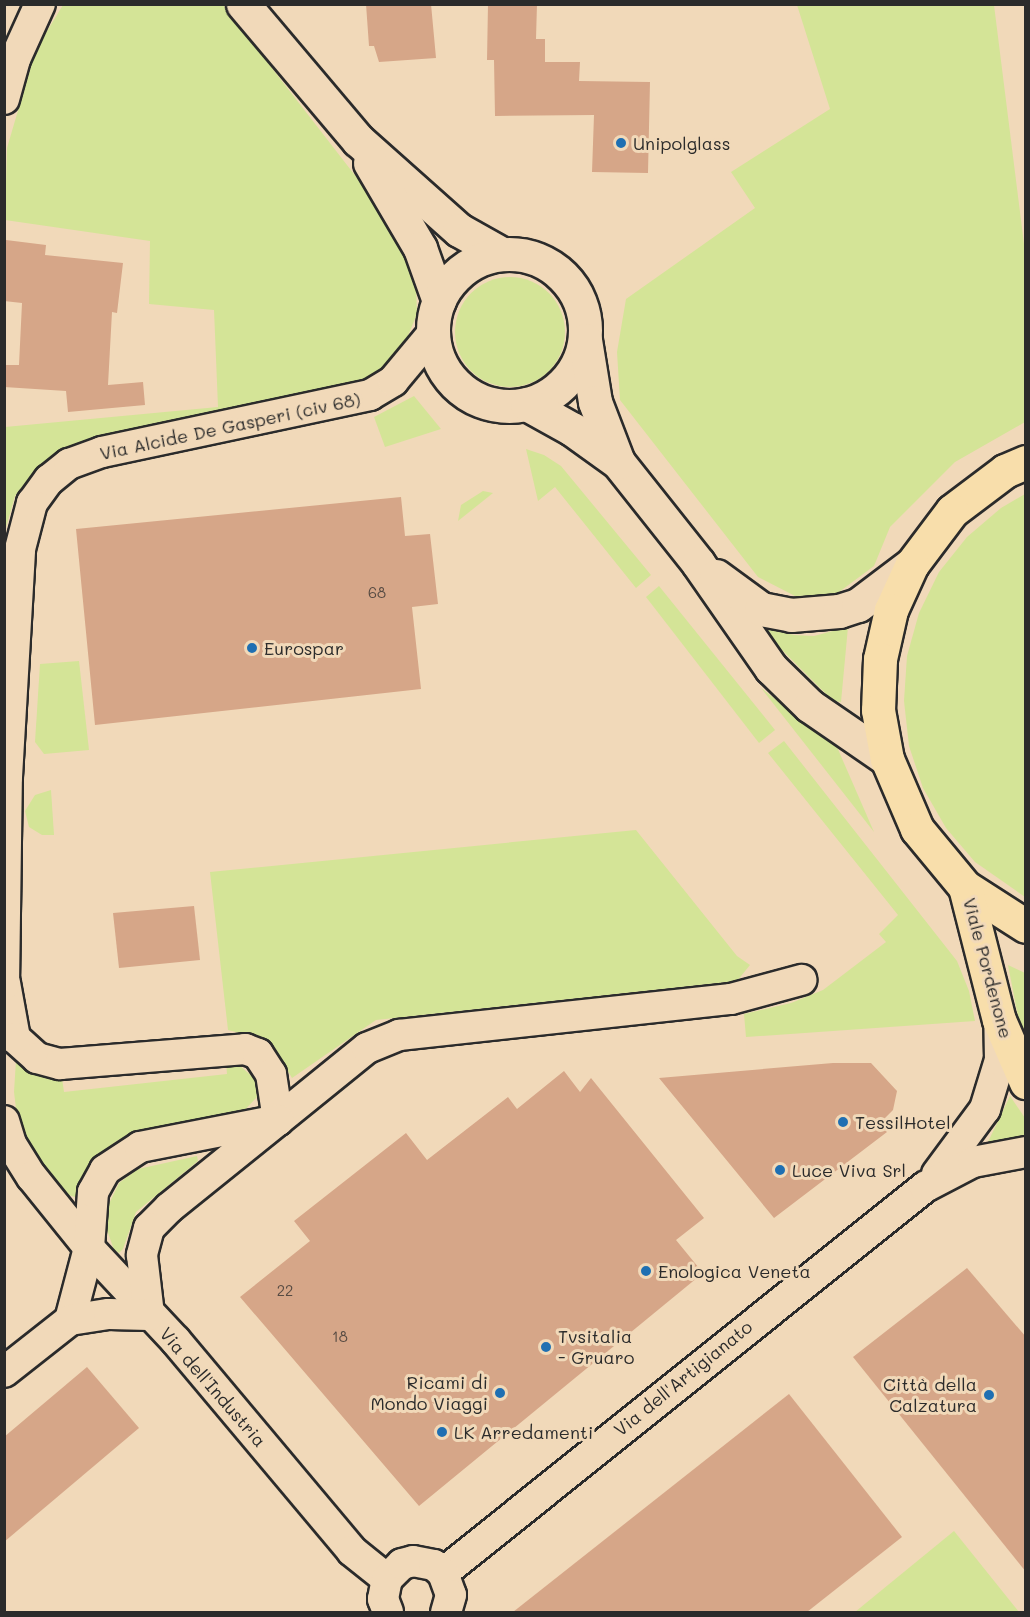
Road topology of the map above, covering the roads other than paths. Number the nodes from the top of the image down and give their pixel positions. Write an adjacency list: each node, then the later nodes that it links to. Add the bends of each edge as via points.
1 (40, 4): 3 (street, via 15,59)
2 (243, 4): 4 (main road)
3 (4, 99)
4 (358, 141): 5 (main road, via 459,230); 6 (main road, via 420,248)
5 (502, 254): 6 (main road, via 471,264 458,274); 8 (main road, via 542,261 564,278 580,302)
6 (439, 301): 7 (main road)
7 (433, 333): 9 (main road, via 447,375 469,395 497,405); 18 (street, Via Alcide De Gasperi (civ 68), via 393,381 370,395 102,452 69,464 49,480 32,503 20,549 8,766)
8 (585, 340): 9 (main road, via 572,375 544,398); 10 (main road, via 595,402)
9 (527, 405): 10 (main road, via 572,429)
10 (618, 462): 12 (main road)
11 (1026, 462): 13 (main road, via 1005,471 952,511)
12 (698, 563): 13 (main road, via 760,609 791,615 858,605); 14 (main road, via 771,668 810,706)
13 (912, 564): 14 (main road, via 891,610 880,659 878,710)
14 (887, 759): 15 (main road, via 917,829)
15 (965, 886): 16 (main road); 19 (main road, Viale Pordenone)
16 (1026, 926)
17 (801, 980): 21 (street, via 731,999 399,1035 367,1048)
18 (5, 984): 21 (street, Via Alcide De Gasperi (civ 68), via 15,1038 37,1058 60,1064 245,1049 258,1054 271,1074)
19 (999, 1020): 20 (main road, Viale Pordenone); 24 (street, via 1000,1060 985,1109 962,1145)
20 (1026, 1082)
21 (278, 1120): 25 (street, via 140,1147 121,1157 97,1181 90,1208); 26 (street, via 149,1228 142,1255)
22 (4, 1121): 25 (street, via 11,1144 32,1177)
23 (1026, 1152): 24 (street, via 973,1162)
24 (925, 1187): 29 (street, Via dell'Artigianato)
25 (89, 1248): 26 (street); 27 (street)
26 (149, 1315): 27 (street, Via dell'Industria, via 109,1314); 30 (street, Via dell'Industria, via 176,1341 352,1551)
27 (70, 1320): 28 (street, Via dell'Industria)
28 (4, 1372)
29 (443, 1573): 30 (street, via 434,1565 412,1561 402,1564); 32 (street, via 451,1595)
30 (387, 1579): 31 (street, via 383,1599)
31 (388, 1612)
32 (446, 1612)

